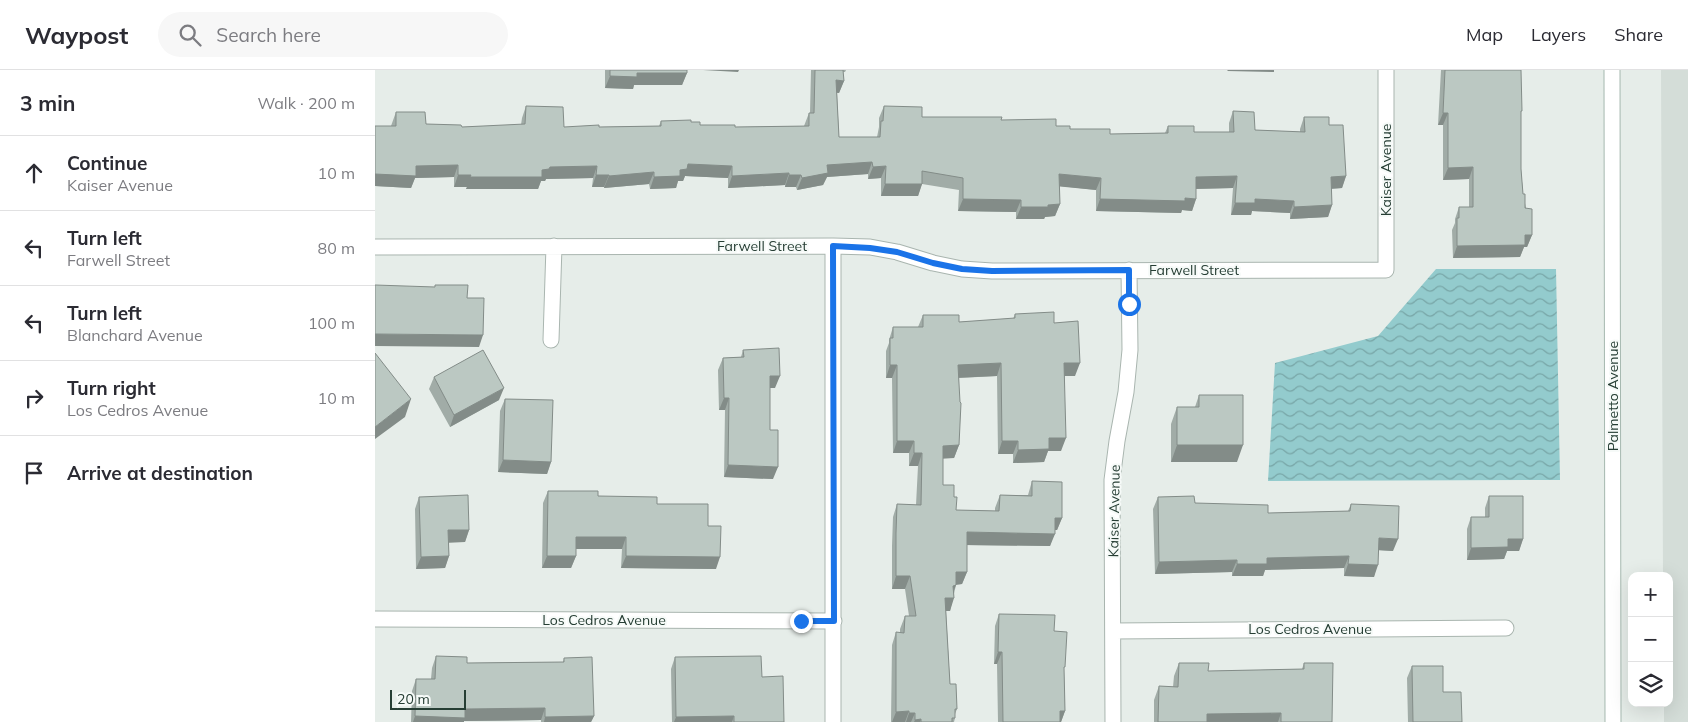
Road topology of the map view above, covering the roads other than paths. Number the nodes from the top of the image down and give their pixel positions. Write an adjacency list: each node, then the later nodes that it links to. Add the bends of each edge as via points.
1 (1386, 70): 7 (street, Kaiser Avenue)
2 (1612, 70): 15 (street, Palmetto Avenue)
3 (553, 246): 4 (street, Farwell Street); 5 (street, Farwell Street); 8 (street)
4 (833, 246): 6 (street, Farwell Street, via 897,252 962,269); 10 (street)
5 (375, 247)
6 (1129, 270): 7 (street, Farwell Street); 12 (street, Kaiser Avenue, via 1127,392 1112,480)
7 (1386, 270)
8 (551, 340)
9 (375, 619): 10 (street, Los Cedros Avenue)
10 (834, 621): 13 (street)
11 (1506, 628): 12 (street, Los Cedros Avenue)
12 (1113, 631): 14 (street, Kaiser Avenue)
13 (833, 722)
14 (1113, 722)
15 (1613, 722)

